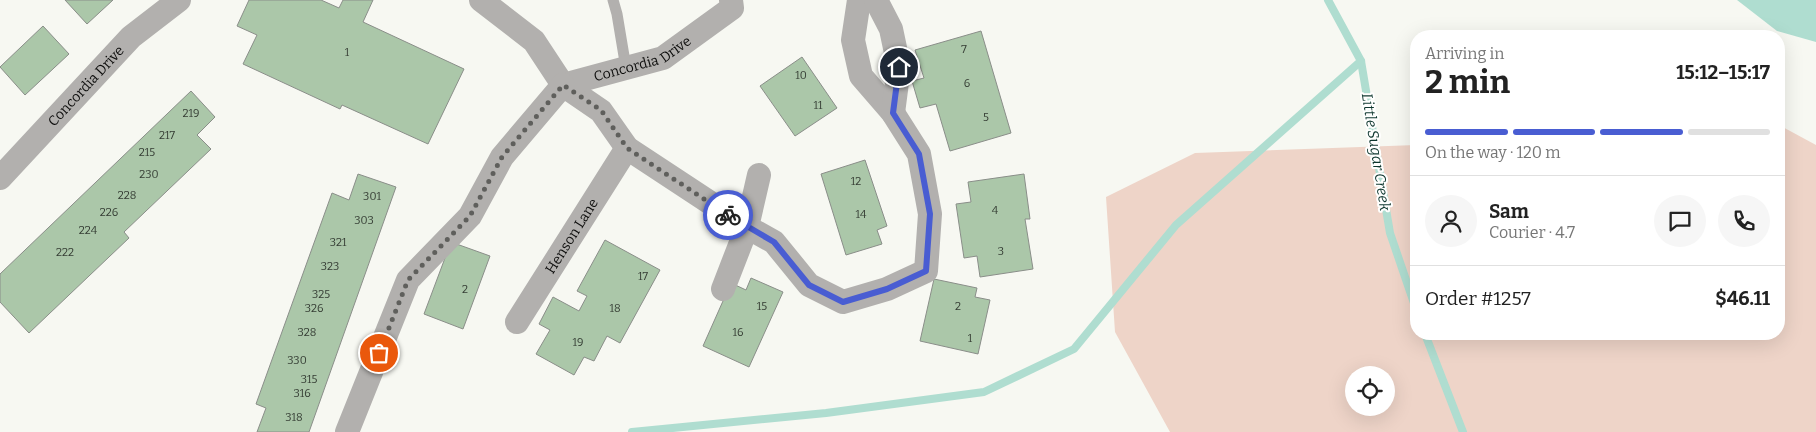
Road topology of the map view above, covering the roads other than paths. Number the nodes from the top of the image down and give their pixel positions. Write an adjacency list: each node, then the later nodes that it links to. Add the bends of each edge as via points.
1 (179, 0): 12 (street, Concordia Drive, via 131,37)
2 (482, 0): 8 (street, via 534,41)
3 (613, 0): 7 (lane)
4 (731, 0): 7 (street, Concordia Drive, via 732,8 663,58)
5 (858, 0): 9 (street, via 853,40 861,76)
6 (876, 0): 9 (street, via 891,28 899,67)
7 (626, 68): 8 (street, Concordia Drive)
8 (563, 85): 10 (street, via 601,110); 16 (street, via 502,157 470,216 408,280)
9 (893, 113): 13 (street, via 919,154 930,214 926,271 887,289 843,302 809,285 774,242)
10 (627, 148): 13 (street); 15 (street, Henson Lane)
11 (759, 175): 13 (street)
12 (0, 178)
13 (747, 227): 14 (street)
14 (723, 289)
15 (517, 322)
16 (347, 432)

